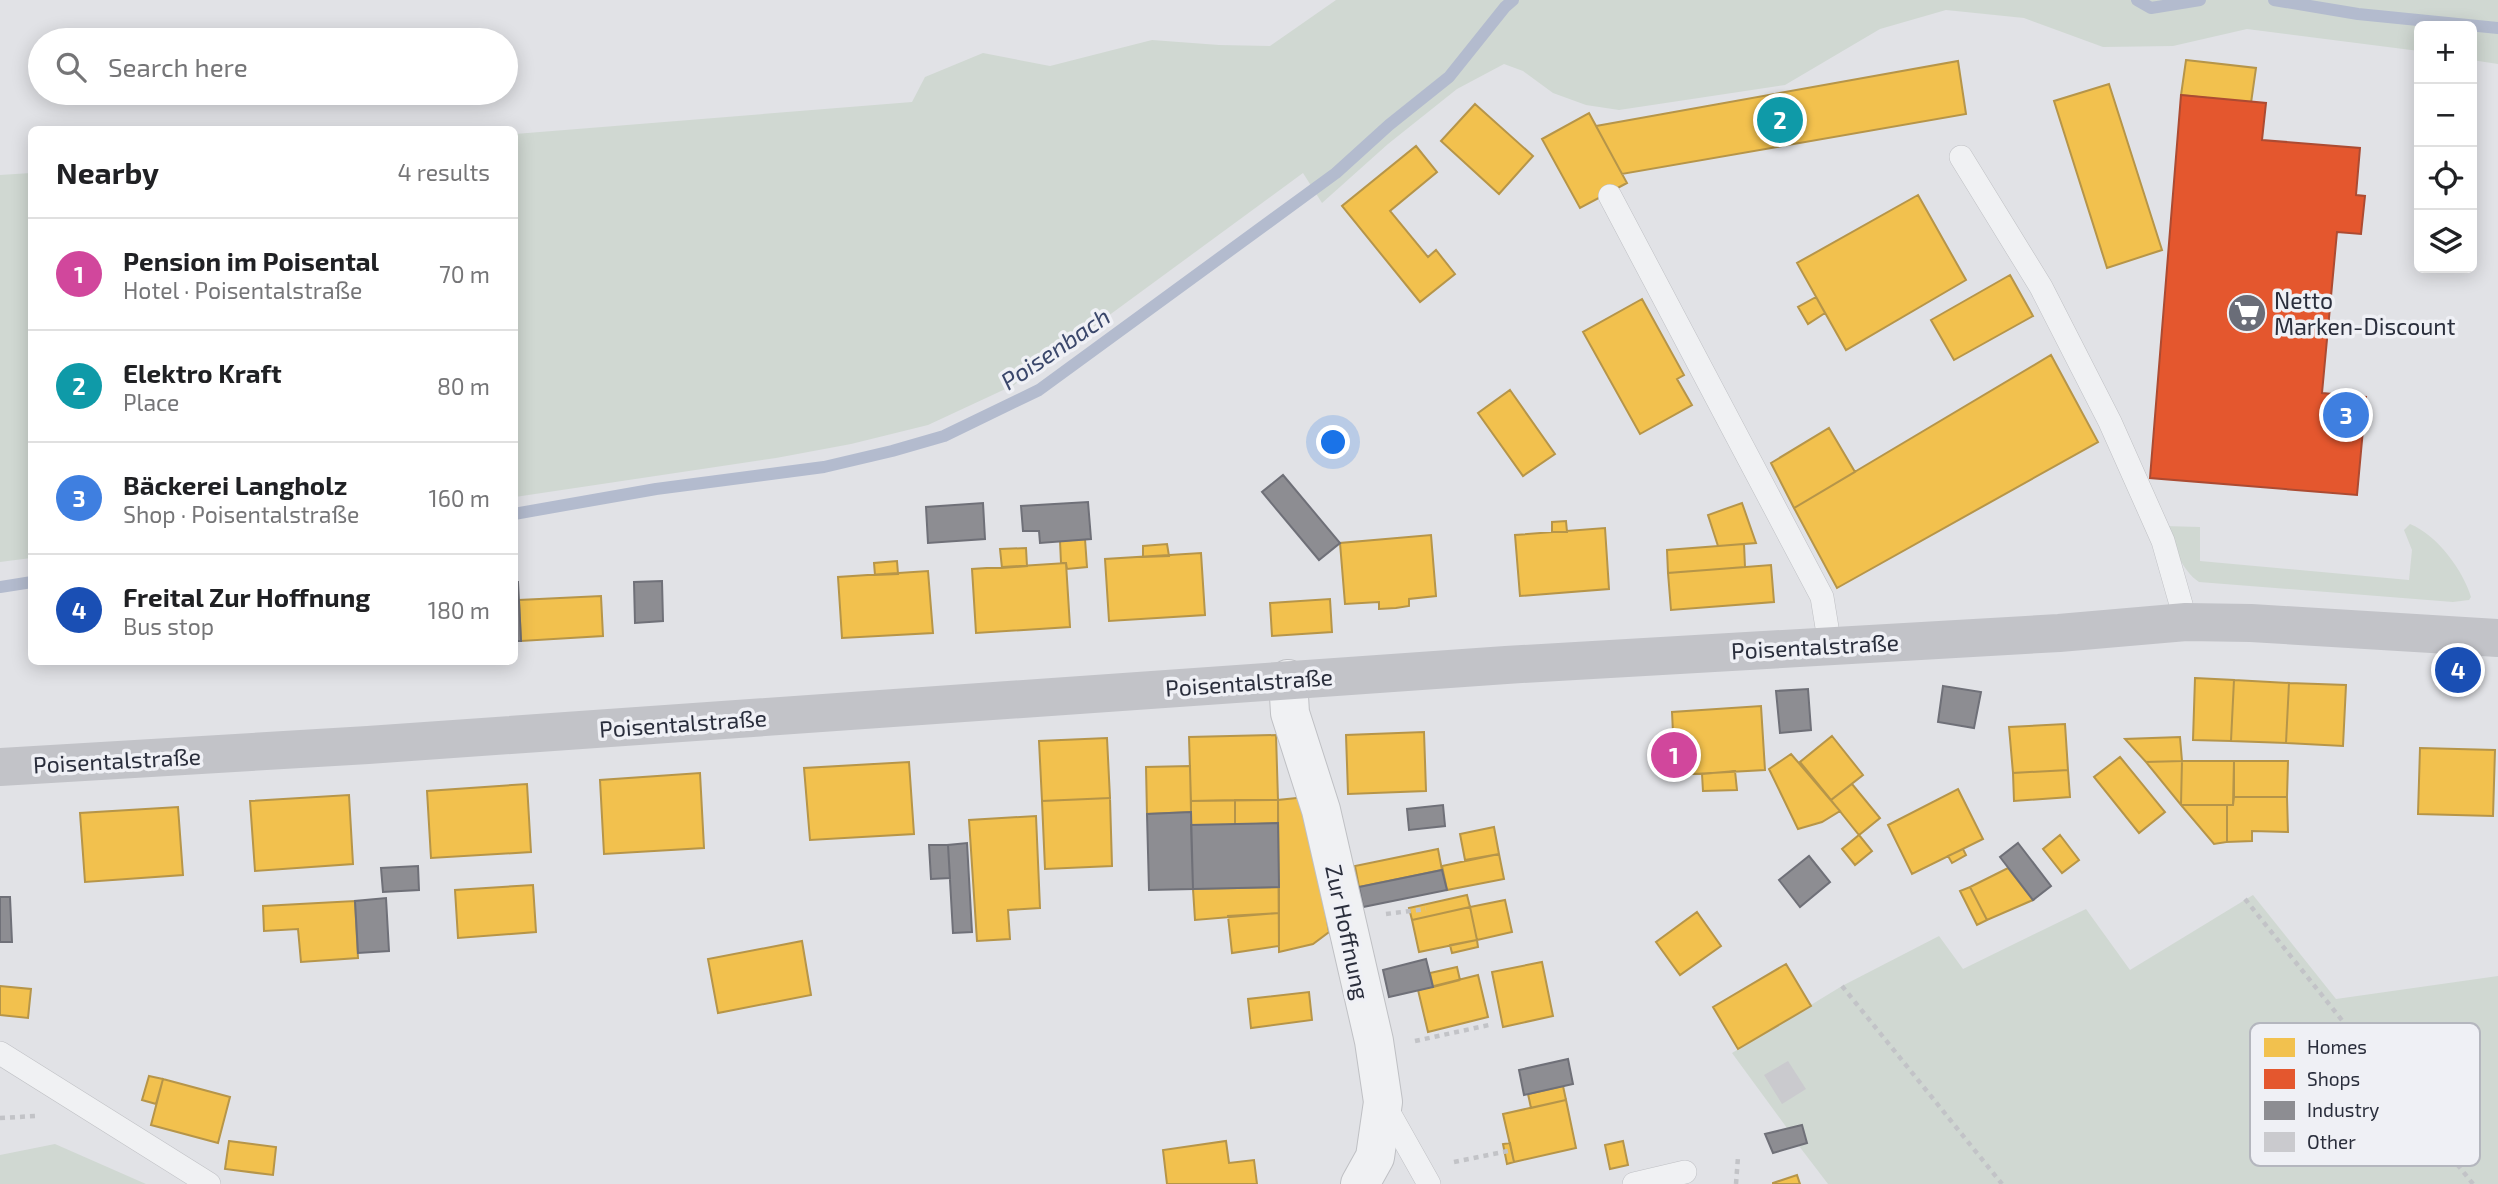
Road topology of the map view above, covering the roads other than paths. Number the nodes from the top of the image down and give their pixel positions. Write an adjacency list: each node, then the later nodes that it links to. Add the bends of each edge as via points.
1 (1961, 157): 3 (lane, via 2041,287 2110,422 2163,541)
2 (1610, 196): 5 (lane, via 1822,597)
3 (2186, 622): 4 (main road, Poisentalstraße); 5 (main road, Poisentalstraße)
4 (2498, 638)
5 (1830, 646): 6 (main road, Poisentalstraße)
6 (1288, 679): 7 (main road, Poisentalstraße); 9 (street, Zur Hoffnung, via 1290,713 1321,810)
7 (0, 767)
8 (0, 1053): 11 (lane)
9 (1383, 1102): 12 (street, Zur Hoffnung, via 1375,1157); 13 (lane)
10 (1685, 1172): 14 (lane)
11 (209, 1184)
12 (1360, 1184)
13 (1429, 1184)
14 (1634, 1184)

